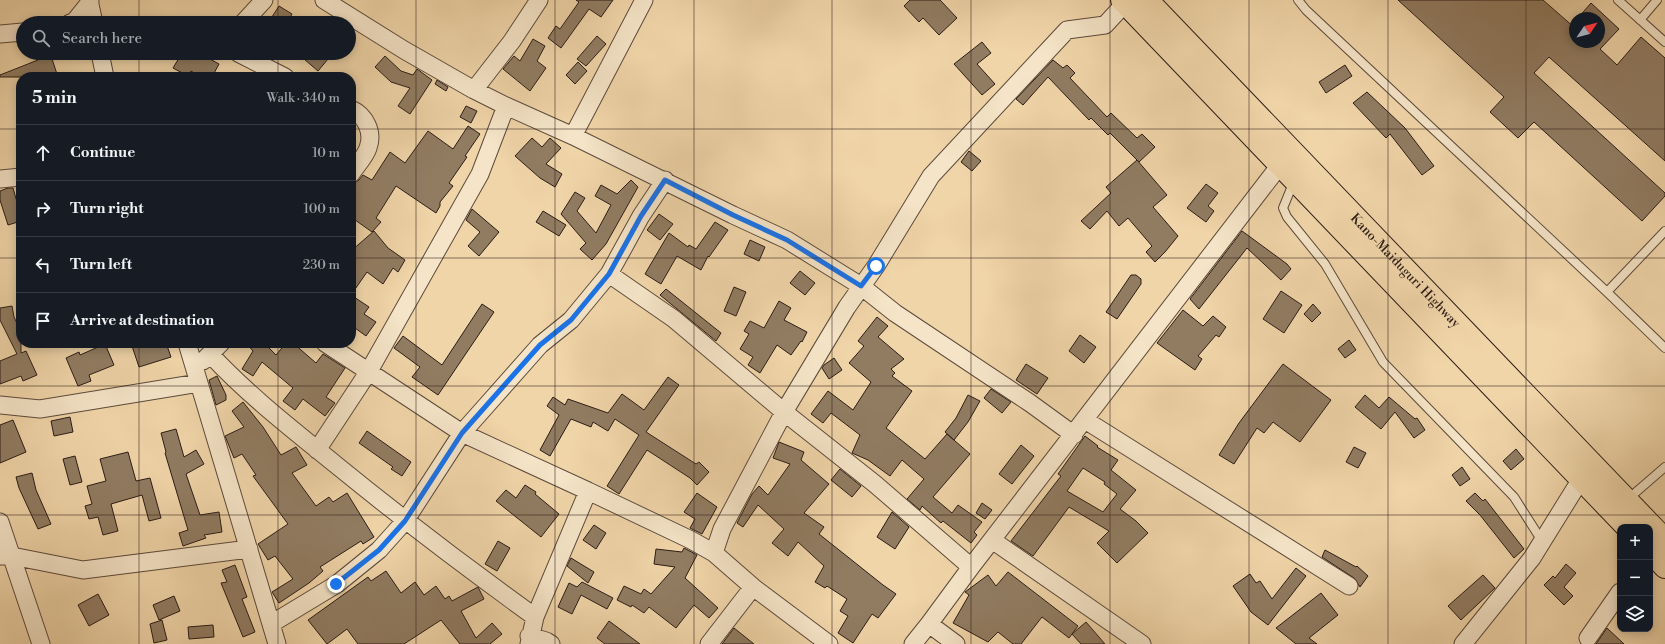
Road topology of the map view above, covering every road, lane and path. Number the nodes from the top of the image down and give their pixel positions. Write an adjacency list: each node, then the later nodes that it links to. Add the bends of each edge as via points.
1 (264, 0): 13 (street)
2 (324, 0): 14 (street)
3 (539, 0): 24 (street, via 512,41)
4 (644, 0): 27 (street)
5 (1147, 0): 52 (highway, Kano-Maiduguri Highway)
6 (1298, 0): 36 (lane, via 1312,16)
7 (1618, 0): 16 (lane)
8 (1658, 0): 16 (lane)
9 (90, 1): 11 (street); 12 (street)
10 (1125, 1): 29 (highway, Kano-Maiduguri Highway); 35 (street, via 1105,25 1067,30 1017,82 931,176)
11 (79, 16)
12 (93, 16)
13 (249, 16)
14 (350, 16)
15 (356, 20): 24 (street)
16 (1640, 20): 19 (lane)
17 (16, 33): 18 (street)
18 (0, 34)
19 (1665, 42)
20 (101, 60): 22 (street)
21 (252, 60): 23 (street)
22 (103, 72)
23 (275, 72)
24 (474, 90): 25 (street)
25 (506, 106): 27 (street); 41 (street, via 480,174)
26 (356, 112): 28 (street, via 369,129 368,148)
27 (573, 136): 32 (street)
28 (356, 166)
29 (1287, 173): 45 (street); 50 (highway, Kano-Maiduguri Highway); 58 (lane, via 1283,208 1287,217 1325,264 1384,362 1514,497)
30 (16, 174): 31 (street)
31 (0, 179)
32 (665, 180): 34 (street, via 641,216); 35 (street, via 787,240)
33 (1665, 231): 36 (lane)
34 (609, 274): 44 (street, via 674,319); 46 (street, via 571,320 540,345)
35 (861, 286): 44 (street); 47 (street, via 895,313)
36 (1607, 292): 39 (lane)
37 (189, 348): 42 (street)
38 (333, 348): 41 (street)
39 (1665, 348)
40 (216, 349): 42 (street); 48 (street, via 232,378)
41 (369, 370): 46 (street); 48 (street)
42 (197, 376): 43 (street, via 40,409); 59 (street)
43 (0, 405)
44 (784, 412): 60 (street, via 722,529); 63 (street, via 875,484)
45 (1085, 420): 47 (street); 65 (street)
46 (462, 433): 51 (street); 53 (street)
47 (1074, 435): 56 (street)
48 (317, 450): 53 (street)
49 (1665, 467): 52 (lane)
50 (1581, 479): 55 (highway, Kano-Maiduguri Highway); 58 (street)
51 (588, 491): 60 (street); 68 (street)
52 (1627, 500): 57 (highway, Kano-Maiduguri Highway)
53 (405, 521): 68 (street); 69 (street, via 379,550 336,584)
54 (0, 522): 62 (street)
55 (1624, 524)
56 (992, 540): 63 (street); 80 (street)
57 (1665, 540)
58 (1542, 541): 81 (street, via 1532,558)
59 (248, 549): 62 (street, via 83,570); 69 (street)
60 (714, 553): 66 (street)
61 (1653, 554): 64 (highway)
62 (6, 556): 73 (street)
63 (971, 567): 70 (street)
64 (1665, 567)
65 (1349, 586)
66 (753, 587): 76 (street); 77 (street)
67 (1617, 596): 71 (street)
68 (535, 617): 72 (street)
69 (271, 624): 74 (street)
70 (929, 624): 78 (street); 79 (street)
71 (1588, 638)
72 (526, 641): 75 (street, via 546,641)
73 (41, 644)
74 (277, 644)
75 (551, 644)
76 (709, 644)
77 (829, 644)
78 (913, 644)
79 (956, 644)
80 (1142, 644)
81 (1463, 644)

